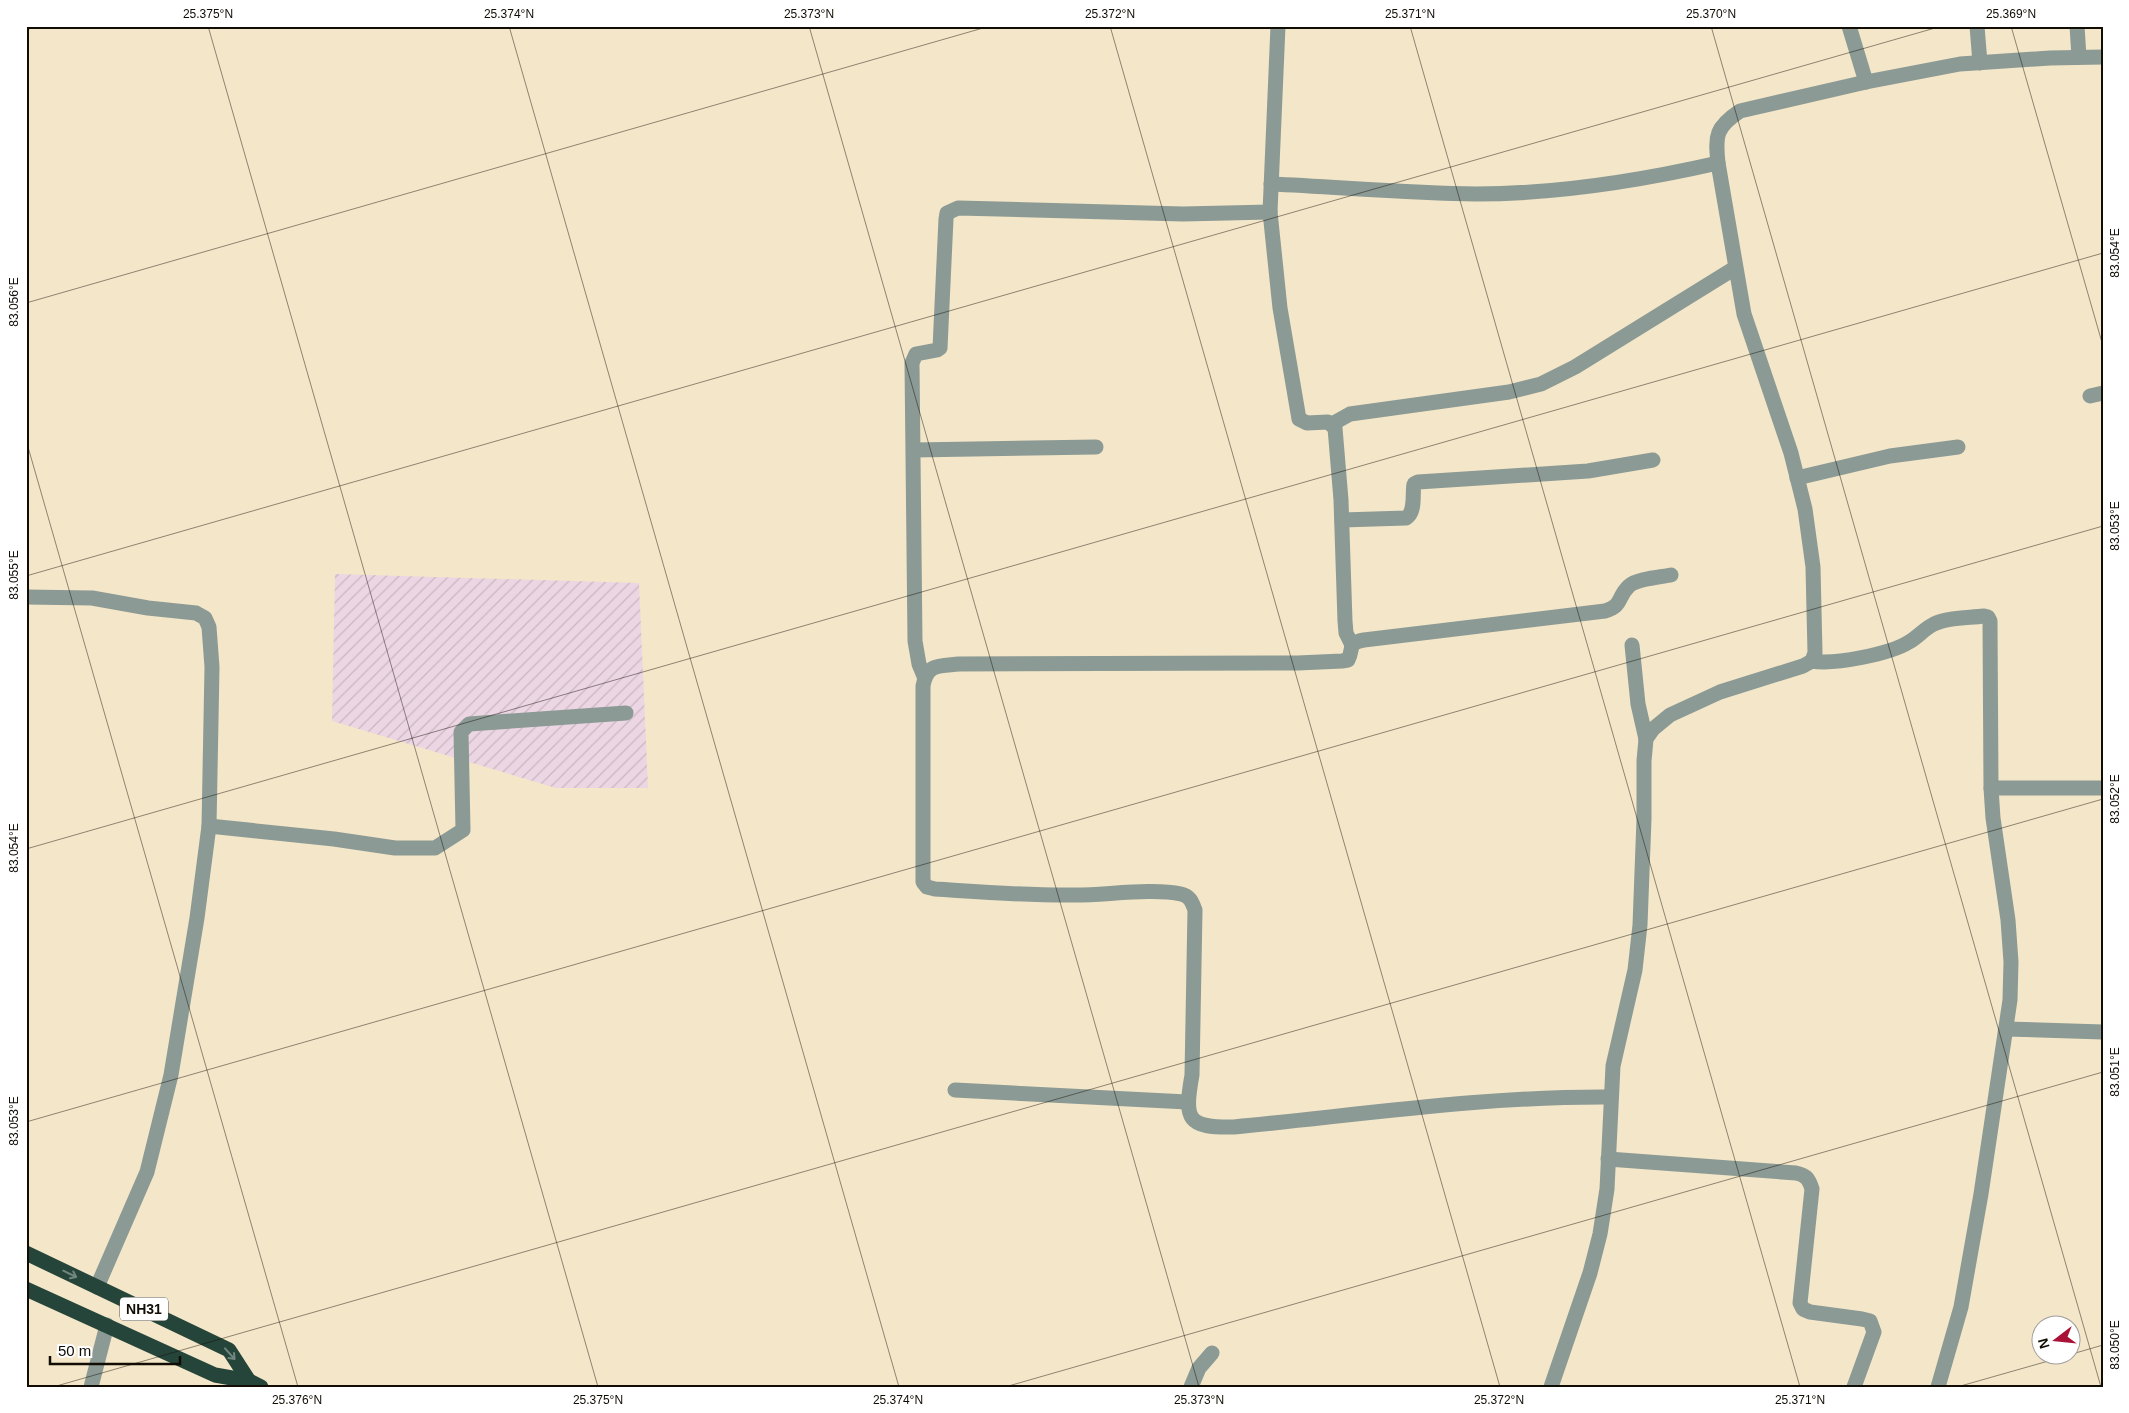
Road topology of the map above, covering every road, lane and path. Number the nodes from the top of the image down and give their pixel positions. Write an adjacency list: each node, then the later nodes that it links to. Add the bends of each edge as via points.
1 (1278, 26): 10 (street)
2 (1849, 26): 8 (street)
3 (1978, 26): 7 (street)
4 (2077, 26): 5 (street)
5 (2079, 57): 6 (street); 7 (street)
6 (2103, 57)
7 (1980, 63): 8 (street)
8 (1866, 82): 9 (street, via 1740,111 1725,121 1719,131 1716,144)
9 (1718, 163): 10 (street, via 1606,184 1486,193); 12 (street)
10 (1271, 184): 11 (street)
11 (1270, 212): 13 (street, via 1280,308 1297,414 1302,422); 16 (street, via 1183,214 952,210 946,219 940,348 916,354 912,363)
12 (1735, 268): 13 (street, via 1575,367 1541,384 1509,392 1350,414); 18 (street, via 1744,314)
13 (1332, 424): 19 (street, via 1335,428)
14 (1096, 447): 16 (street)
15 (1958, 447): 18 (street, via 1890,456)
16 (914, 450): 25 (street, via 915,641)
17 (1653, 460): 19 (street, via 1588,471 1418,482 1413,489 1412,512 1406,518)
18 (1797, 478): 24 (street, via 1813,568)
19 (1342, 520): 22 (street, via 1345,621)
20 (1672, 575): 22 (street, via 1635,582 1614,608 1605,611 1364,640)
21 (26, 597): 30 (street, via 92,598 196,613 205,618 209,626 212,667)
22 (1352, 645): 25 (street, via 1348,660 1342,661 1298,664 959,664 939,666)
23 (1632, 645): 27 (street, via 1638,704)
24 (1812, 661): 27 (street, via 1712,696 1670,715); 28 (street, via 1838,662 1895,648 1936,623 1988,617)
25 (924, 676): 35 (street, via 924,882 927,887 935,890 1074,896 1171,894 1188,897 1192,902 1195,910 1192,1075)
26 (626, 713): 30 (street, via 469,724 461,732 463,830 435,848 395,848)
27 (1646, 739): 34 (street, via 1640,925 1635,970 1613,1066)
28 (1991, 788): 29 (street); 31 (street, via 2011,962)
29 (2103, 788)
30 (209, 826): 38 (street, via 171,1076 158,1133 147,1172)
31 (2006, 1029): 32 (street); 47 (street, via 1961,1307)
32 (2103, 1032)
33 (955, 1090): 35 (street)
34 (1610, 1098): 35 (street, via 1515,1100 1210,1128 1193,1119); 36 (street)
35 (1187, 1102)
36 (1608, 1159): 45 (street, via 1600,1234); 46 (street, via 1796,1172 1810,1180 1812,1189 1800,1304 1803,1310 1810,1312 1870,1321 1874,1332)
37 (26, 1253): 38 (highway, NH31, one-way to 38)
38 (97, 1287): 42 (highway, NH31, one-way to 42, via 229,1350)
39 (26, 1289): 40 (highway, NH31)
40 (107, 1326): 42 (highway, NH31, via 215,1374); 43 (street)
41 (1212, 1353): 44 (street, via 1199,1368)
42 (255, 1384)
43 (91, 1387)
44 (1191, 1387)
45 (1551, 1387)
46 (1854, 1387)
47 (1938, 1387)

